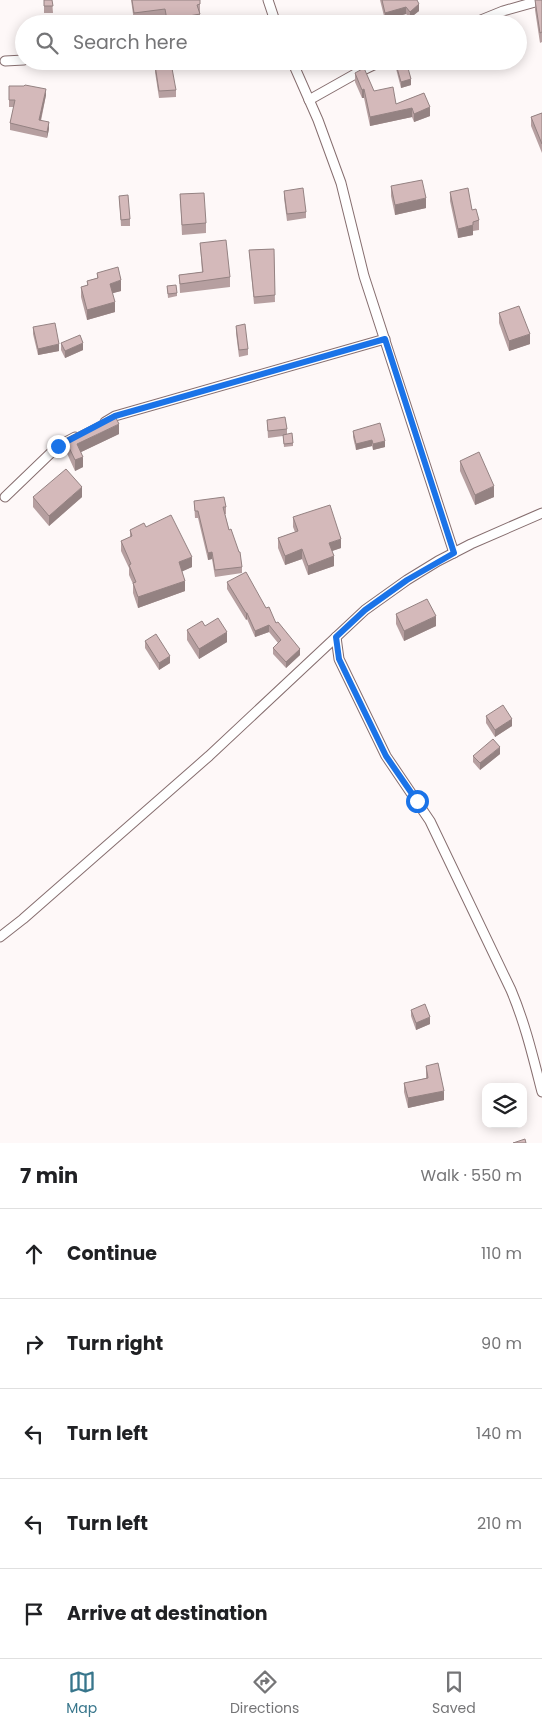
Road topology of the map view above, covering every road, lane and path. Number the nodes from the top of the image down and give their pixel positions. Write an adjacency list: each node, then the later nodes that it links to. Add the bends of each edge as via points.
1 (268, 0): 3 (street)
2 (542, 0): 4 (street)
3 (273, 15)
4 (493, 15)
5 (15, 60): 6 (street)
6 (5, 61)
7 (296, 70): 9 (street)
8 (363, 70): 9 (street)
9 (310, 100): 10 (street, via 341,183 364,276)
10 (385, 339): 11 (street, via 115,416); 15 (street)
11 (99, 425)
12 (82, 433): 13 (street, via 58,446)
13 (5, 497)
14 (542, 513): 15 (street)
15 (454, 553): 16 (street, via 407,580 365,610)
16 (336, 637): 17 (street, via 209,756); 18 (street, via 339,659 386,756 430,821 511,990 529,1040)
17 (0, 937)
18 (542, 1092)

